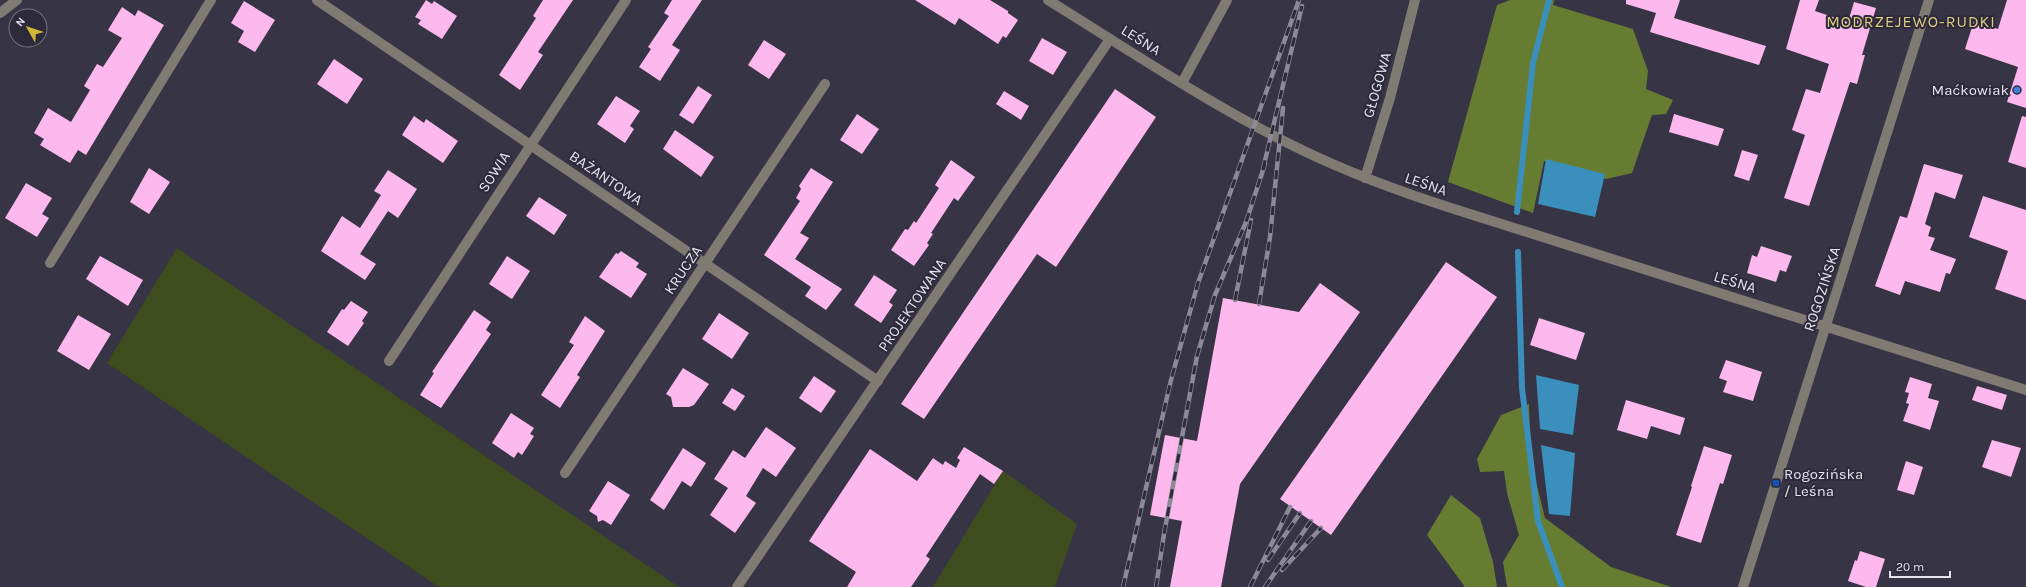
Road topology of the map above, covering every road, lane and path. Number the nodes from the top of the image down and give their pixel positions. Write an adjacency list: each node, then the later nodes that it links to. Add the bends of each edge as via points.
1 (18, 0): 9 (street)
2 (211, 0): 15 (street)
3 (317, 0): 13 (street, BAŻANTOWA)
4 (626, 0): 13 (street, SOWIA)
5 (1048, 0): 10 (street, LEŚNA)
6 (1226, 0): 11 (street)
7 (1415, 0): 14 (street, GŁOGOWA, via 1390,98)
8 (1929, 0): 17 (street, ROGOZIŃSKA)
9 (0, 12)
10 (1110, 39): 11 (street, LEŚNA); 19 (street, PROJEKTOWANA)
11 (1182, 83): 14 (street, LEŚNA, via 1272,134)
12 (825, 84): 16 (street, KRUCZA)
13 (530, 144): 16 (street, BAŻANTOWA); 18 (street, SOWIA)
14 (1365, 178): 17 (street, LEŚNA, via 1459,211)
15 (50, 263)
16 (706, 264): 19 (street, BAŻANTOWA); 21 (street, KRUCZA)
17 (1826, 326): 20 (street, LEŚNA); 23 (street, ROGOZIŃSKA)
18 (389, 361)
19 (878, 380): 22 (street, PROJEKTOWANA)
20 (2026, 390)
21 (565, 473)
22 (737, 587)
23 (1743, 587)

